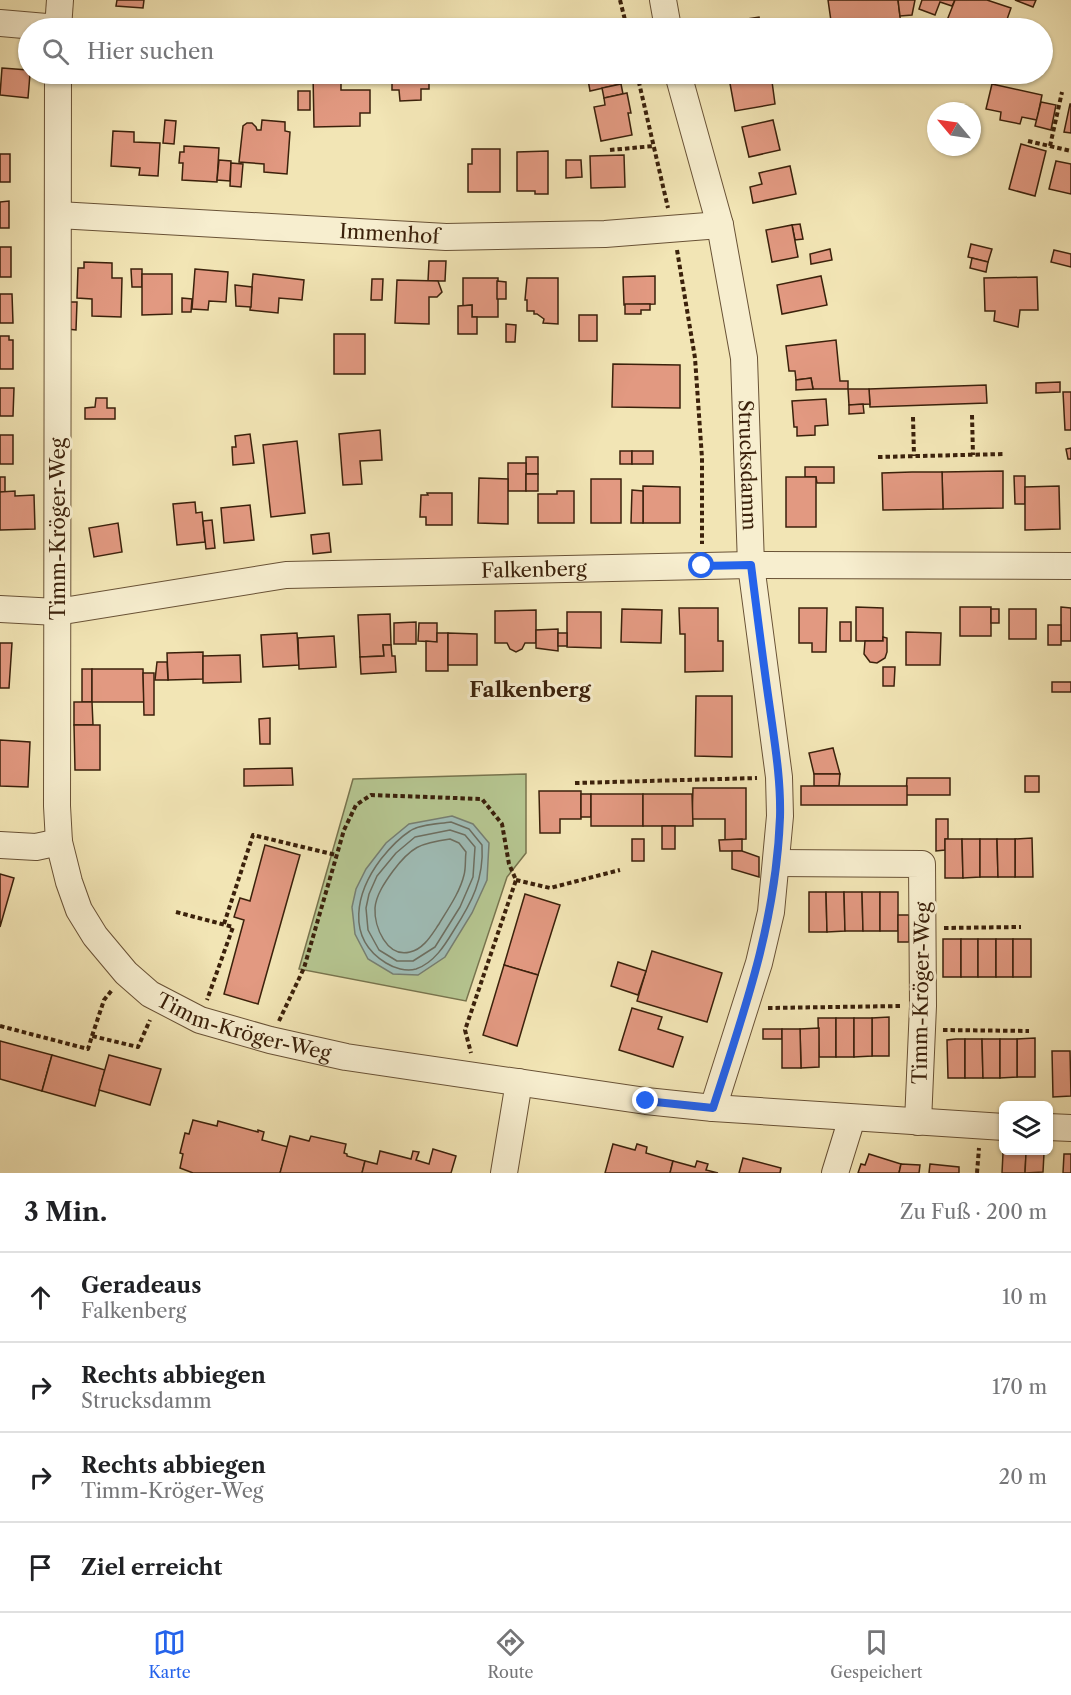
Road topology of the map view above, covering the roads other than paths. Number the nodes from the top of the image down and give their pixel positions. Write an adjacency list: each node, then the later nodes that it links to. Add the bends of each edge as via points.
1 (60, 0): 3 (street)
2 (663, 0): 4 (street)
3 (59, 18)
4 (666, 18)
5 (0, 23): 6 (street)
6 (18, 25)
7 (58, 84): 9 (street, Timm-Kröger-Weg)
8 (681, 84): 10 (street, Strucksdamm)
9 (58, 216): 10 (street, Immenhof, via 446,237 605,234); 14 (street, Timm-Kröger-Weg)
10 (720, 225): 11 (street, Strucksdamm, via 744,358)
11 (751, 565): 12 (street, Falkenberg); 14 (street, Falkenberg, via 286,575); 17 (street, Strucksdamm, via 779,777)
12 (1071, 566)
13 (0, 609): 14 (street, Falkenberg)
14 (57, 612): 15 (street, Timm-Kröger-Weg)
15 (59, 842): 16 (street, via 36,847); 18 (street, Timm-Kröger-Weg, via 79,910 95,936 126,973 161,1001 200,1020 270,1040 346,1057)
16 (0, 844)
17 (777, 862): 19 (street, Strucksdamm, via 759,963); 21 (street, Timm-Kröger-Weg, via 922,864 923,1006)
18 (519, 1082): 19 (street, Timm-Kröger-Weg); 25 (street)
19 (713, 1108): 20 (street, Timm-Kröger-Weg)
20 (852, 1118): 21 (street, Timm-Kröger-Weg); 26 (street)
21 (918, 1122): 22 (street, Timm-Kröger-Weg)
22 (999, 1127)
23 (1053, 1128): 24 (street)
24 (1071, 1128)
25 (504, 1173)
26 (836, 1173)

